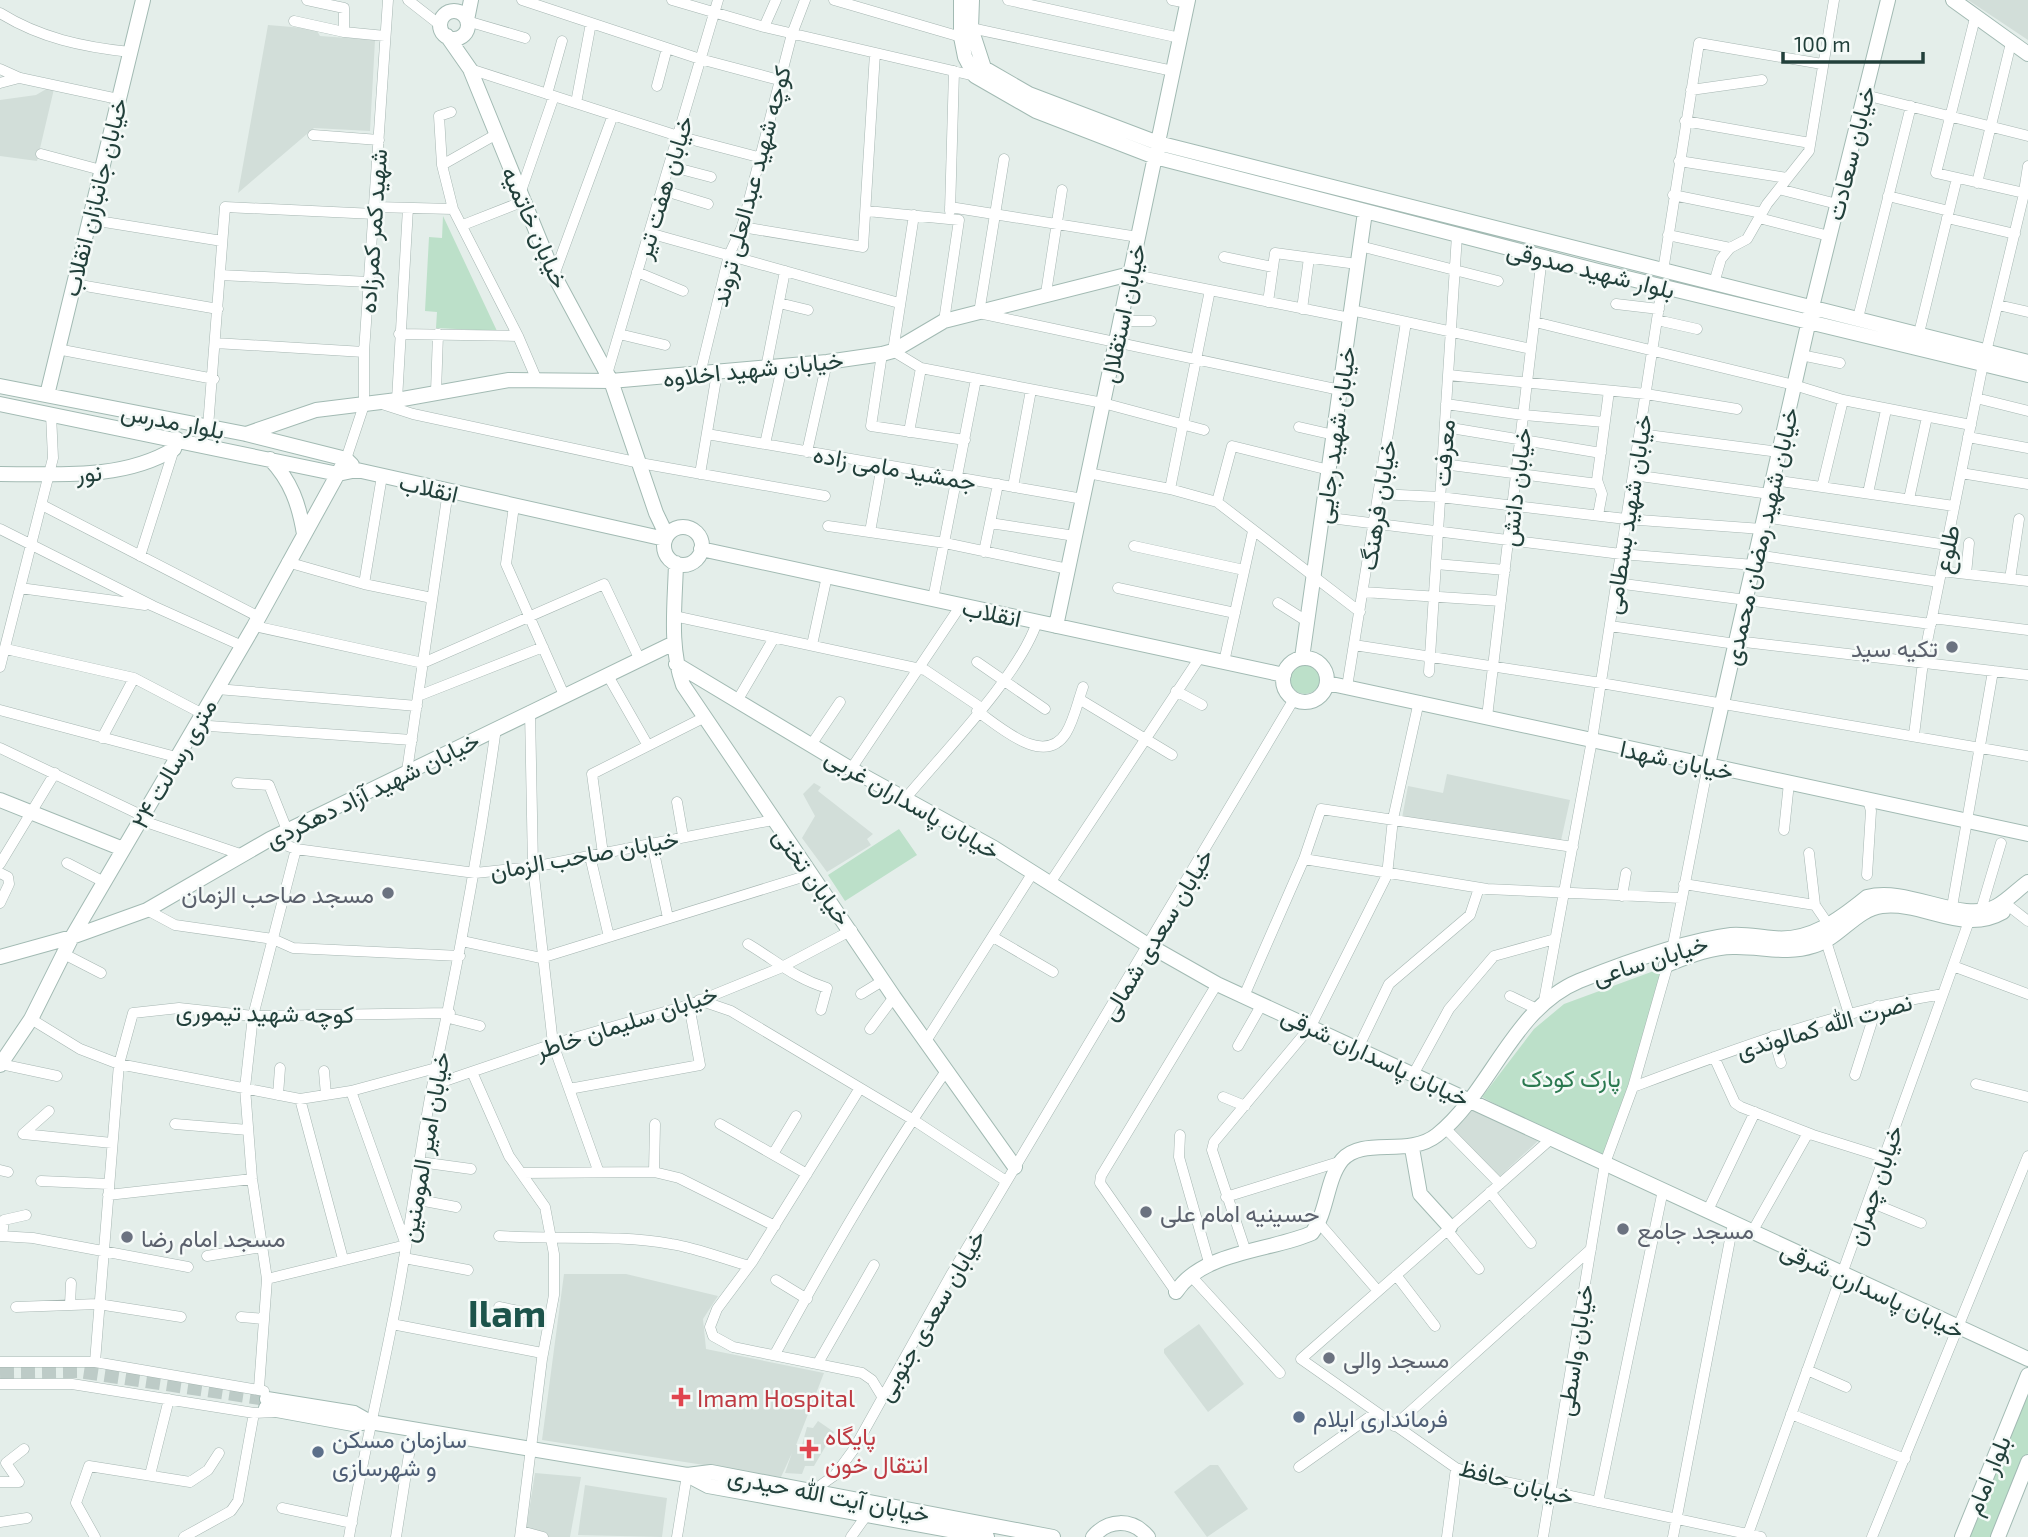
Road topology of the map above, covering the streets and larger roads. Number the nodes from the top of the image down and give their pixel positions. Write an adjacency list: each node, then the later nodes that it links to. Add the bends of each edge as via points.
1 (307, 0): 29 (street, via 344,8)
2 (388, 0): 32 (street, شهید کمر کمرزاده)
3 (408, 0): 27 (street)
4 (447, 0): 27 (street)
5 (471, 0): 25 (street, خیابان خاتمیه)
6 (522, 0): 26 (street)
7 (673, 0): 21 (street)
8 (718, 0): 21 (street, خیابان هفت تیر)
9 (776, 0): 28 (street)
10 (805, 0): 31 (street, کوچه شهید عبدالعلی تروند)
11 (834, 0): 30 (street)
12 (961, 0): 30 (street)
13 (972, 0): 30 (street)
14 (1009, 0): 34 (street)
15 (1172, 0): 20 (street)
16 (1833, 0): 42 (street)
17 (1888, 0): 55 (street, خیابان سعادت)
18 (1953, 0): 23 (street)
19 (138, 2): 38 (street, خیابان جانبازان انقلاب)
20 (1188, 2): 34 (street, خیابان استقلال)
21 (714, 12): 28 (street); 41 (street, خیابان هفت تیر)
22 (0, 13): 38 (street, via 47,37)
23 (1975, 18): 36 (street); 61 (street)
24 (294, 21): 29 (street)
25 (467, 22): 27 (street, via 459,12); 27 (street, via 459,38); 33 (street); 44 (street, خیابان خاتمیه)
26 (591, 23): 37 (street); 57 (street)
27 (444, 25): 44 (street, خیابان خاتمیه)
28 (764, 27): 31 (street)
29 (344, 32): 32 (street)
30 (966, 33): 46 (street); 47 (street, via 965,57)
31 (792, 34): 39 (street); 49 (street, کوچه شهید عبدالعلی تروند)
32 (385, 36): 68 (street, شهید کمر کمرزاده)
33 (525, 38)
34 (1180, 38): 46 (street, خیابان استقلال)
35 (562, 41): 54 (street)
36 (2011, 43): 40 (street); 63 (street)
37 (667, 48): 41 (street); 52 (street)
38 (130, 52): 56 (street, خیابان جانبازان انقلاب)
39 (875, 53): 45 (street); 96 (street)
40 (2028, 54)
41 (701, 59): 49 (street); 67 (street, خیابان هفت تیر)
42 (1822, 64): 53 (street, via 1699,43); 69 (street)
43 (0, 69): 48 (street)
44 (470, 69): 54 (street); 65 (street, خیابان خاتمیه)
45 (954, 71): 47 (street); 92 (street)
46 (1173, 71): 70 (street, خیابان استقلال)
47 (979, 72): 70 (street, via 1036,111)
48 (20, 78): 51 (street); 56 (street)
49 (779, 80): 72 (street, کوچه شهید عبدالعلی تروند)
50 (1762, 80): 53 (street)
51 (0, 83)
52 (657, 86)
53 (1691, 90): 62 (street)
54 (550, 95): 57 (street); 88 (street)
55 (1865, 95): 58 (street); 91 (street, خیابان سعادت)
56 (118, 99): 78 (street, خیابان جانبازان انقلاب)
57 (576, 103): 60 (street)
58 (1910, 106): 61 (street); 89 (street)
59 (451, 112): 75 (street, via 439,116)
60 (613, 115): 67 (street); 128 (street)
61 (1950, 116): 63 (street); 81 (street, via 1936,173)
62 (1685, 121): 69 (street); 74 (street)
63 (1991, 126): 66 (street); 82 (street)
64 (313, 135): 68 (street)
65 (495, 135): 75 (street); 88 (street, خیابان خاتمیه)
66 (2028, 135)
67 (678, 136): 72 (street); 76 (street, خیابان هفت تیر)
68 (379, 140): 95 (street, شهید کمر کمرزاده)
69 (1810, 143): 80 (street)
70 (1157, 150): 98 (street, بلوار شهید صدوقی); 112 (street, خیابان استقلال); 124 (street, بلوار شهید صدوقی)
71 (41, 154): 78 (street)
72 (758, 157): 106 (street, کوچه شهید عبدالعلی تروند)
73 (1004, 159): 97 (street)
74 (1679, 161): 80 (street); 87 (street)
75 (442, 165): 94 (street)
76 (669, 166): 79 (street); 84 (street, خیابان هفت تیر)
77 (2028, 166): 86 (street, طلوع)
78 (101, 170): 102 (street, خیابان جانبازان انقلاب)
79 (711, 177)
80 (1787, 178): 83 (street)
81 (1957, 178): 82 (street); 99 (street)
82 (1977, 183): 86 (street)
83 (1779, 189): 91 (street); 101 (street)
84 (662, 190): 90 (street); 107 (street, خیابان هفت تیر)
85 (1062, 190): 104 (street)
86 (2025, 194): 108 (street, طلوع)
87 (1673, 195): 101 (street); 110 (street)
88 (523, 196): 105 (street); 128 (street, خیابان خاتمیه)
89 (1888, 196): 99 (street); 150 (street)
90 (708, 204)
91 (1837, 204): 111 (street, خیابان سعادت)
92 (950, 206): 97 (street); 103 (street)
93 (408, 208): 94 (street); 95 (street); 160 (street)
94 (453, 209): 105 (street)
95 (375, 210): 113 (street, via 225,208); 130 (street, شهید کمر کمرزاده)
96 (867, 211): 100 (street); 106 (street, via 863,247)
97 (996, 212): 104 (street); 147 (street)
98 (1365, 212): 109 (street, بلوار شهید صدوقی); 114 (street, خیابان شهید رجایی)
99 (1948, 214): 108 (street); 159 (street)
100 (914, 215): 103 (street); 139 (street)
101 (1760, 216): 111 (street); 115 (street, via 1747,239)
102 (92, 220): 113 (street); 132 (street, خیابان جانبازان انقلاب)
103 (954, 220): 151 (street)
104 (1058, 223): 112 (street); 136 (street)
105 (463, 225): 163 (street)
106 (742, 227): 116 (street, کوچه شهید عبدالعلی تروند)
107 (649, 233): 116 (street); 125 (street, خیابان هفت تیر)
108 (2015, 234): 141 (street, طلوع)
109 (1457, 235): 118 (street, بلوار شهید صدوقی); 122 (street, معرفت)
110 (1668, 235): 115 (street); 124 (street)
111 (1829, 236): 142 (street, خیابان سعادت)
112 (1138, 237): 126 (street, خیابان استقلال)
113 (222, 241): 127 (street)
114 (1360, 246): 120 (street, خیابان شهید رجایی); 122 (street)
115 (1730, 247): 131 (street)
116 (729, 255): 123 (street); 182 (street, کوچه شهید عبدالعلی تروند)
117 (1224, 257): 121 (street)
118 (1542, 257): 133 (street, بلوار شهید صدوقی); 155 (street, خیابان دانش)
119 (1309, 258): 120 (street); 121 (street, via 1275,253); 144 (street)
120 (1357, 264): 148 (street, خیابان شهید رجایی)
121 (1273, 267): 137 (street)
122 (1455, 270): 129 (street); 158 (street, معرفت)
123 (785, 271): 138 (street); 139 (street)
124 (1662, 271): 131 (street, بلوار شهید صدوقی)
125 (637, 272): 135 (street); 162 (street, خیابان هفت تیر)
126 (1130, 274): 134 (street); 136 (street, خیابان شهید اخلاوه); 152 (street, خیابان استقلال)
127 (220, 275): 130 (street); 143 (street)
128 (554, 275): 186 (street, خیابان خاتمیه)
129 (1498, 281)
130 (370, 282): 170 (street, شهید کمر کمرزاده)
131 (1714, 283): 142 (street, بلوار شهید صدوقی)
132 (74, 284): 143 (street); 167 (street, خیابان جانبازان انقلاب)
133 (1662, 287): 149 (street, خیابان شهید بسطامی); 156 (street, بلوار شهید صدوقی)
134 (1210, 290): 137 (street); 173 (street)
135 (682, 291)
136 (1046, 293): 147 (street, خیابان شهید اخلاوه)
137 (1268, 302): 144 (street)
138 (779, 303): 145 (street); 179 (street)
139 (899, 303): 171 (street)
140 (1616, 304): 149 (street)
141 (1998, 304): 146 (street); 174 (street, طلوع)
142 (1812, 307): 150 (street, بلوار شهید صدوقی); 156 (street, خیابان شهید رمضان محمدی)
143 (218, 309): 165 (street)
144 (1302, 309): 148 (street)
145 (808, 310)
146 (2028, 312)
147 (979, 313): 151 (street, خیابان شهید اخلاوه); 164 (street)
148 (1350, 314): 154 (street); 193 (street, خیابان شهید رجایی)
149 (1658, 314): 157 (street); 169 (street, خیابان شهید بسطامی)
150 (1858, 318): 159 (street, بلوار شهید صدوقی)
151 (944, 321): 171 (street, خیابان شهید اخلاوه)
152 (1120, 321): 153 (street); 164 (street, خیابان استقلال)
153 (1150, 321)
154 (1406, 322): 158 (street); 260 (street, خیابان فرهنگ)
155 (1535, 322): 168 (street, خیابان دانش); 169 (street)
156 (1808, 322): 172 (street, خیابان شهید رمضان محمدی); 174 (street, بلوار شهید صدوقی)
157 (1697, 328)
158 (1451, 332): 168 (street); 183 (street, معرفت)
159 (1919, 333): 174 (street, بلوار شهید صدوقی)
160 (399, 334): 161 (street); 199 (street)
161 (438, 334): 163 (street); 195 (street)
162 (619, 334): 166 (street); 186 (street, خیابان هفت تیر)
163 (519, 336): 185 (street)
164 (1116, 341): 173 (street); 203 (street, خیابان استقلال)
165 (215, 343): 170 (street); 187 (street)
166 (665, 345)
167 (57, 349): 187 (street); 197 (street, خیابان جانبازان انقلاب)
168 (1531, 349): 189 (street, خیابان دانش)
169 (1653, 350): 190 (street); 196 (street, خیابان شهید بسطامی)
170 (364, 352): 202 (street, شهید کمر کمرزاده)
171 (887, 353): 175 (street, خیابان شهید اخلاوه); 180 (street); 220 (street, via 871,426)
172 (1801, 355): 177 (street); 190 (street, خیابان شهید رمضان محمدی)
173 (1197, 358): 193 (street); 213 (street)
174 (1984, 358): 176 (street, بلوار شهید صدوقی); 184 (street, بلوار شهید صدوقی); 198 (street, طلوع)
175 (827, 362): 178 (street, خیابان شهید اخلاوه); 231 (street)
176 (2028, 362)
177 (1840, 363)
178 (782, 367): 179 (street, خیابان شهید اخلاوه); 229 (street)
179 (766, 368): 181 (street, خیابان شهید اخلاوه)
180 (922, 368): 188 (street); 220 (street)
181 (718, 373): 182 (street, خیابان شهید اخلاوه); 222 (street)
182 (700, 374): 186 (street, خیابان شهید اخلاوه)
183 (1448, 375): 189 (street); 204 (street, معرفت)
184 (2028, 375)
185 (536, 378): 186 (street, خیابان شهید اخلاوه); 195 (street, خیابان شهید اخلاوه)
186 (609, 378): 236 (street)
187 (214, 379): 215 (street)
188 (976, 379): 192 (street); 226 (street)
189 (1527, 383): 194 (street); 210 (street, خیابان دانش)
190 (1794, 385): 200 (street); 232 (street, خیابان شهید رمضان محمدی)
191 (0, 386): 197 (street, بلوار مدرس)
192 (1031, 390): 203 (street); 254 (street)
193 (1340, 390): 224 (street, خیابان شهید رجایی)
194 (1608, 391): 196 (street); 212 (street)
195 (436, 392): 199 (street, خیابان شهید اخلاوه)
196 (1646, 394): 205 (street); 223 (street, خیابان شهید بسطامی)
197 (47, 395): 208 (street, بلوار مدرس)
198 (1976, 398): 207 (street); 214 (street, طلوع)
199 (397, 400): 202 (street, خیابان شهید اخلاوه)
200 (1843, 400): 206 (street); 256 (street)
201 (0, 404): 209 (street, بلوار مدرس)
202 (371, 404): 221 (street, خیابان شهید اخلاوه, via 316,410); 235 (street, شهید کمر کمرزاده); 236 (street)
203 (1103, 404): 213 (street); 242 (street, خیابان استقلال)
204 (1446, 404): 210 (street); 217 (street, معرفت)
205 (1737, 409)
206 (1886, 410): 211 (street); 259 (street)
207 (2028, 411)
208 (135, 412): 215 (street, بلوار مدرس); 218 (street)
209 (51, 414): 218 (street, بلوار مدرس); 245 (street, via 54,441)
210 (1523, 415): 212 (street); 227 (street, خیابان دانش)
211 (1927, 417): 214 (street); 264 (street)
212 (1604, 422): 233 (street)
213 (1183, 425): 219 (street); 257 (street)
214 (1971, 425): 225 (street, طلوع)
215 (208, 427): 221 (street, بلوار مدرس)
216 (1299, 427): 224 (street)
217 (1445, 427): 227 (street); 238 (street, معرفت)
218 (131, 430): 228 (street, بلوار مدرس)
219 (1204, 430)
220 (909, 432): 226 (street)
221 (246, 434): 235 (street, بلوار مدرس)
222 (707, 434): 229 (street, جمشید مامی زاده); 247 (street)
223 (1640, 434): 232 (street); 248 (street, خیابان شهید بسطامی)
224 (1334, 435): 240 (street, خیابان شهید رجایی)
225 (1968, 437): 230 (street); 243 (street, طلوع)
226 (965, 440): 250 (street)
227 (1520, 442): 233 (street); 241 (street, خیابان دانش)
228 (176, 444): 234 (street, بلوار مدرس); 245 (street, نور, via 153,462 102,472); 294 (street)
229 (765, 444): 231 (street, جمشید مامی زاده)
230 (2028, 448)
231 (807, 452): 237 (street, جمشید مامی زاده)
232 (1779, 452): 255 (street, خیابان شهید رمضان محمدی)
233 (1601, 453): 252 (street)
234 (270, 459): 246 (street, بلوار مدرس); 282 (street, via 294,493)
235 (346, 459): 239 (street); 246 (street, ۲۴ متری رسالت)
236 (639, 463): 247 (street); 284 (street)
237 (882, 464): 250 (street, جمشید مامی زاده); 281 (street)
238 (1443, 464): 241 (street); 262 (street, معرفت)
239 (357, 470): 246 (street, انقلاب); 249 (street, انقلاب)
240 (1329, 470): 265 (street, via 1232,446); 271 (street, خیابان شهید رجایی)
241 (1516, 472): 252 (street); 268 (street, خیابان دانش)
242 (1088, 473): 257 (street); 263 (street, خیابان استقلال)
243 (1961, 473): 253 (street); 269 (street, طلوع)
244 (0, 474): 245 (street, نور)
245 (49, 474): 266 (street)
246 (338, 474): 282 (street, ۲۴ متری رسالت)
247 (700, 474): 261 (street)
248 (1633, 475): 255 (street); 272 (street, خیابان شهید بسطامی)
249 (382, 476): 258 (street, انقلاب); 310 (street)
250 (958, 477): 251 (street, جمشید مامی زاده); 287 (street)
251 (998, 484): 254 (street, جمشید مامی زاده); 275 (street)
252 (1598, 484): 270 (street, via 1602,494)
253 (2028, 484)
254 (1013, 487): 263 (street, جمشید مامی زاده)
255 (1771, 487): 256 (street); 276 (street, خیابان شهید رمضان محمدی)
256 (1822, 487): 259 (street)
257 (1170, 489): 265 (street)
258 (448, 491): 267 (street, انقلاب); 315 (street)
259 (1868, 493): 264 (street)
260 (1378, 494): 262 (street); 274 (street, خیابان فرهنگ)
261 (825, 496)
262 (1440, 497): 268 (street); 280 (street, معرفت)
263 (1083, 499): 283 (street, خیابان استقلال)
264 (1909, 499): 269 (street)
265 (1217, 502): 279 (street)
266 (42, 505): 286 (street); 294 (street)
267 (514, 506): 284 (street, انقلاب); 324 (street, via 506,564)
268 (1512, 506): 270 (street); 285 (street, خیابان دانش)
269 (1954, 506): 290 (street, طلوع)
270 (1598, 516): 272 (street)
271 (1322, 517): 274 (street); 305 (street, خیابان شهید رجایی)
272 (1626, 519): 276 (street); 293 (street, خیابان شهید بسطامی)
273 (2019, 519): 306 (street)
274 (1374, 522): 280 (street); 313 (street, خیابان فرهنگ)
275 (990, 523): 283 (street); 292 (street)
276 (1763, 523): 290 (street); 295 (street, خیابان شهید رمضان محمدی)
277 (828, 526): 281 (street)
278 (0, 528): 286 (street)
279 (1252, 531): 300 (street); 305 (street)
280 (1438, 531): 285 (street); 298 (street, معرفت)
281 (870, 532): 287 (street)
282 (304, 534): 296 (street, ۲۴ متری رسالت)
283 (1075, 536): 299 (street, خیابان استقلال)
284 (666, 538): 291 (street, via 677,528 690,528 699,537); 297 (street, via 666,555)
285 (1508, 539): 293 (street); 301 (street, خیابان دانش)
286 (32, 542): 311 (street); 321 (street)
287 (945, 543): 292 (street); 316 (street)
288 (1969, 543): 303 (street)
289 (1134, 545): 300 (street)
290 (1947, 545): 302 (street, طلوع)
291 (701, 549): 297 (street, via 690,563); 304 (street, انقلاب)
292 (984, 552): 299 (street)
293 (1621, 554): 295 (street); 309 (street, خیابان شهید بسطامی)
294 (140, 556): 326 (street)
295 (1755, 560): 308 (street); 317 (street, خیابان شهید رمضان محمدی)
296 (288, 562): 310 (street); 326 (street, ۲۴ متری رسالت)
297 (676, 563): 325 (street, خیابان تختی)
298 (1436, 564): 301 (street); 314 (street, معرفت)
299 (1068, 569): 330 (street, خیابان استقلال)
300 (1244, 569): 323 (street)
301 (1504, 570): 318 (street, خیابان دانش)
302 (1941, 571): 303 (street); 308 (street, طلوع)
303 (1966, 574): 306 (street)
304 (827, 576): 316 (street, انقلاب); 337 (street)
305 (1314, 578): 322 (street); 329 (street, خیابان شهید رجایی)
306 (2010, 579): 307 (street)
307 (2028, 581)
308 (1939, 582): 327 (street, طلوع)
309 (1616, 583): 317 (street); 331 (street, خیابان شهید بسطامی)
310 (364, 584): 315 (street)
311 (20, 588): 321 (street); 340 (street)
312 (1118, 588): 323 (street)
313 (1363, 592): 314 (street); 322 (street, خیابان فرهنگ)
314 (1434, 597): 318 (street); 341 (street, معرفت)
315 (432, 598): 348 (street)
316 (933, 599): 320 (street, انقلاب)
317 (1746, 599): 327 (street); 335 (street, خیابان شهید رمضان محمدی)
318 (1501, 601): 351 (street, خیابان دانش)
319 (1278, 603): 329 (street)
320 (961, 605): 328 (street, انقلاب); 352 (street)
321 (153, 606): 336 (street)
322 (1360, 612): 338 (street, خیابان فرهنگ)
323 (1235, 613): 346 (street)
324 (528, 614): 339 (street); 343 (street, via 604,584); 348 (street)
325 (674, 616): 333 (street); 334 (street, خیابان تختی)
326 (256, 621): 336 (street, ۲۴ متری رسالت); 348 (street)
327 (1931, 621): 332 (street); 347 (street, طلوع)
328 (1037, 622): 330 (street, انقلاب); 359 (street, via 1030,642)
329 (1308, 622): 344 (street, خیابان شهید رجایی)
330 (1056, 626): 342 (street, انقلاب)
331 (1609, 626): 335 (street); 361 (street, خیابان شهید بسطامی)
332 (2028, 630)
333 (775, 638): 337 (street); 370 (street)
334 (674, 643): 343 (street, خیابان شهید آزاد دهکردی); 349 (street, خیابان تختی)
335 (1736, 643): 347 (street); 373 (street, خیابان شهید رمضان محمدی)
336 (240, 645): 364 (street, ۲۴ متری رسالت)
337 (812, 645): 352 (street)
338 (1354, 645): 341 (street); 363 (street, خیابان فرهنگ)
339 (543, 647): 366 (street); 369 (street)
340 (5, 649): 350 (street); 358 (street)
341 (1430, 655): 351 (street); 354 (street, معرفت)
342 (1200, 657): 346 (street, انقلاب); 365 (street)
343 (639, 658): 355 (street, خیابان شهید آزاد دهکردی)
344 (1303, 658): 356 (street, via 1287,667); 360 (street, via 1318,662)
345 (977, 662): 359 (street)
346 (1224, 662): 356 (street, انقلاب)
347 (1923, 662): 353 (street); 383 (street, طلوع)
348 (423, 663): 369 (street)
349 (676, 664): 370 (street, خیابان پاسداران غربی); 380 (street, خیابان تختی)
350 (0, 667)
351 (1493, 667): 361 (street); 379 (street, خیابان دانش)
352 (919, 670): 375 (street); 396 (street)
353 (1993, 671): 357 (street); 391 (street)
354 (1429, 672)
355 (607, 674): 366 (street, خیابان شهید آزاد دهکردی); 388 (street)
356 (1284, 675): 368 (street, via 1283,684)
357 (2028, 675)
358 (134, 678): 381 (street); 384 (street)
359 (1003, 680): 375 (street); 376 (street)
360 (1327, 683): 363 (street, خیابان شهدا); 368 (street, via 1310,701)
361 (1601, 683): 373 (street); 387 (street, خیابان شهید بسطامی)
362 (1083, 687): 367 (street)
363 (1347, 687): 371 (street, خیابان شهدا)
364 (217, 688): 369 (street); 381 (street, ۲۴ متری رسالت)
365 (1176, 691): 374 (street); 385 (street)
366 (564, 695): 378 (street, خیابان شهید آزاد دهکردی)
367 (1079, 699): 375 (street, via 1066,733 1053,745 1042,747 1029,744); 385 (street)
368 (1294, 699): 462 (street, خیابان سعدی شمالی)
369 (418, 701): 386 (street)
370 (737, 701): 389 (street, خیابان پاسداران غربی)
371 (1419, 701): 379 (street, خیابان شهدا); 407 (street)
372 (840, 702): 389 (street)
373 (1722, 704): 383 (street); 395 (street, خیابان شهید رمضان محمدی)
374 (1202, 705)
375 (979, 709): 401 (street)
376 (1045, 709)
377 (0, 710): 384 (street)
378 (530, 711): 382 (street, خیابان شهید آزاد دهکردی); 427 (street)
379 (1487, 717): 387 (street, خیابان شهدا)
380 (703, 718): 388 (street); 408 (street, خیابان تختی)
381 (198, 719): 386 (street); 394 (street, ۲۴ متری رسالت)
382 (496, 728): 397 (street, خیابان شهید آزاد دهکردی); 429 (street, خیابان امیر المومنین)
383 (1914, 735): 391 (street)
384 (102, 738): 394 (street)
385 (1145, 739): 392 (street); 437 (street)
386 (412, 740): 397 (street)
387 (1592, 740): 395 (street, خیابان شهدا); 417 (street, خیابان شهید بسطامی)
388 (647, 744): 421 (street, via 592,774)
389 (811, 745): 396 (street, خیابان پاسداران غربی)
390 (0, 748): 398 (street)
391 (1980, 749): 393 (street); 409 (street)
392 (1172, 755)
393 (2028, 756)
394 (176, 757): 406 (street, ۲۴ متری رسالت)
395 (1708, 765): 400 (street, خیابان شهدا); 438 (street, خیابان واسطی)
396 (851, 769): 401 (street, خیابان پاسداران غربی)
397 (407, 771): 410 (street, خیابان شهید آزاد دهکردی)
398 (55, 774): 405 (street); 406 (street)
399 (237, 783): 410 (street, via 269,785)
400 (1789, 783): 403 (street, خیابان شهدا); 411 (street)
401 (905, 799): 432 (street, خیابان پاسداران غربی)
402 (0, 800): 405 (street)
403 (1868, 800): 409 (street, خیابان شهدا); 434 (street)
404 (677, 802): 413 (street)
405 (32, 813): 418 (street); 426 (street)
406 (141, 818): 418 (street, ۲۴ متری رسالت); 422 (street)
407 (1393, 819): 417 (street); 424 (street, via 1321,809); 433 (street)
408 (773, 820): 413 (street, خیابان صاحب الزمان); 431 (street, خیابان تختی)
409 (1969, 821): 412 (street, خیابان شهدا); 446 (street)
410 (287, 830): 414 (street, خیابان شهید آزاد دهکردی)
411 (1784, 830)
412 (2028, 834)
413 (683, 836): 415 (street, خیابان صاحب الزمان)
414 (270, 839): 419 (street, خیابان صاحب الزمان); 422 (street, خیابان شهید آزاد دهکردی)
415 (652, 843): 421 (street, خیابان صاحب الزمان); 450 (street)
416 (2001, 843): 449 (street)
417 (1573, 847): 440 (street, خیابان شهید بسطامی)
418 (123, 849): 435 (street, ۲۴ متری رسالت)
419 (296, 849): 429 (street, خیابان صاحب الزمان); 458 (street)
420 (1809, 853): 445 (street)
421 (603, 854): 423 (street, خیابان صاحب الزمان)
422 (243, 855): 448 (street, خیابان شهید آزاد دهکردی)
423 (590, 856): 427 (street, خیابان صاحب الزمان); 456 (street)
424 (1304, 859): 433 (street); 479 (street)
425 (67, 863): 435 (street)
426 (0, 864)
427 (533, 867): 429 (street, خیابان صاحب الزمان); 467 (street)
428 (0, 873): 444 (street, via 8,877 9,884)
429 (475, 873): 460 (street, خیابان امیر المومنین)
430 (1626, 873): 442 (street)
431 (812, 874): 450 (street); 453 (street, خیابان تختی)
432 (1032, 874): 437 (street, خیابان پاسداران غربی); 457 (street)
433 (1387, 874): 439 (street); 491 (street)
434 (1867, 875)
435 (104, 882): 455 (street, ۲۴ متری رسالت)
436 (2028, 882): 449 (street, via 1999,905)
437 (1050, 883): 462 (street, خیابان پاسداران غربی)
438 (1684, 884): 443 (street, خیابان واسطی); 445 (street)
439 (1479, 888): 440 (street); 497 (street, via 1470,915 1389,984)
440 (1564, 893): 442 (street); 459 (street, خیابان شهید بسطامی)
441 (2028, 894): 447 (street, خیابان ساعی)
442 (1622, 896): 443 (street)
443 (1681, 898): 463 (street, خیابان واسطی)
444 (0, 903)
445 (1815, 905): 454 (street)
446 (1952, 907): 449 (street, خیابان ساعی); 454 (street, خیابان ساعی, via 1877,894)
447 (2010, 907): 451 (street, خیابان ساعی, via 1986,920); 452 (street)
448 (147, 910): 455 (street, خیابان شهید آزاد دهکردی); 458 (street, via 175,925)
449 (1981, 910)
450 (667, 918): 456 (street)
451 (1969, 921): 454 (street, خیابان ساعی, via 1880,906); 470 (street, نصرت الله کمالوندی)
452 (2028, 921)
453 (852, 930): 469 (street, خیابان سلیمان خاطر); 473 (street, خیابان تختی)
454 (1825, 931): 463 (street, خیابان ساعی, via 1795,938 1732,935); 468 (street, خیابان ساعی, via 1793,950 1729,947); 486 (street)
455 (72, 937): 464 (street, ۲۴ متری رسالت); 465 (street, خیابان شهید آزاد دهکردی)
456 (609, 937): 467 (street)
457 (993, 937): 471 (street); 494 (street)
458 (273, 939): 466 (street, via 293,948); 488 (street)
459 (1555, 939): 483 (street, خیابان شهید بسطامی); 507 (street, via 1494,956 1449,1009)
460 (463, 941): 466 (street, خیابان امیر المومنین); 467 (street)
461 (748, 944): 469 (street)
462 (1149, 946): 474 (street, خیابان پاسداران شرقی); 544 (street, خیابان سعدی شمالی)
463 (1672, 950): 468 (street, خیابان واسطی); 483 (street, خیابان ساعی, via 1581,981)
464 (64, 954): 472 (street); 489 (street, ۲۴ متری رسالت)
465 (0, 957)
466 (460, 957): 487 (street, خیابان امیر المومنین)
467 (541, 958): 495 (street)
468 (1666, 965): 512 (street, خیابان واسطی)
469 (784, 966): 481 (street, خیابان سلیمان خاطر); 485 (street, via 792,976 827,988)
470 (1953, 966): 476 (street, نصرت الله کمالوندی); 477 (street)
471 (1054, 972)
472 (101, 974)
473 (884, 980): 475 (street); 478 (street, خیابان تختی)
474 (1217, 984): 479 (street, خیابان پاسداران شرقی); 594 (street, via 1100,1183)
475 (861, 994)
476 (1944, 994): 484 (street, نصرت الله کمالوندی); 540 (street, خیابان چمران)
477 (2028, 995)
478 (894, 996): 492 (street); 494 (street, خیابان تختی)
479 (1244, 996): 482 (street, خیابان پاسداران شرقی)
480 (1510, 996): 483 (street)
481 (694, 1002): 495 (street, خیابان سلیمان خاطر); 514 (street, via 731,1011); 515 (street, via 700,1065)
482 (1262, 1004): 491 (street, خیابان پاسداران شرقی); 496 (street)
483 (1541, 1005): 522 (street, خیابان ساعی)
484 (1877, 1006): 486 (street, نصرت الله کمالوندی); 508 (street)
485 (821, 1010)
486 (1849, 1014): 493 (street, نصرت الله کمالوندی)
487 (449, 1015): 488 (street, کوچه شهید تیموری); 490 (street, کوچه شهید تیموری); 502 (street, خیابان امیر المومنین)
488 (253, 1016): 500 (street, کوچه شهید تیموری, via 179,1008 133,1013); 513 (street)
489 (31, 1019): 500 (street, via 80,1049); 501 (street, ۲۴ متری رسالت)
490 (480, 1026)
491 (1311, 1026): 497 (street, خیابان پاسداران شرقی); 523 (street)
492 (870, 1029)
493 (1773, 1036): 498 (street, نصرت الله کمالوندی); 499 (street)
494 (926, 1041): 505 (street, خیابان تختی)
495 (553, 1044): 506 (street, خیابان سلیمان خاطر); 515 (street)
496 (1238, 1046)
497 (1358, 1048): 507 (street, خیابان پاسداران شرقی)
498 (1714, 1057): 512 (street, نصرت الله کمالوندی); 525 (street, via 1735,1103)
499 (1781, 1063)
500 (119, 1064): 513 (street); 536 (street)
501 (0, 1065): 509 (street)
502 (436, 1068): 511 (street, خیابان امیر المومنین); 516 (street)
503 (280, 1069): 517 (street)
504 (324, 1071): 518 (street)
505 (946, 1071): 527 (street); 544 (street, خیابان تختی)
506 (472, 1072): 511 (street, خیابان سلیمان خاطر); 548 (street, via 509,1157)
507 (1414, 1073): 522 (street, خیابان پاسداران شرقی)
508 (1855, 1075)
509 (57, 1076)
510 (1976, 1084): 520 (street)
511 (433, 1085): 542 (street, خیابان امیر المومنین)
512 (1633, 1087): 543 (street, خیابان واسطی)
513 (245, 1088): 517 (street); 532 (street)
514 (860, 1088): 527 (street); 549 (street)
515 (569, 1089): 546 (street)
516 (351, 1091): 518 (street); 573 (street)
517 (278, 1095): 521 (street)
518 (326, 1095): 521 (street)
519 (1223, 1097): 523 (street)
520 (2028, 1097)
521 (300, 1099): 580 (street)
522 (1470, 1099): 531 (street, خیابان ساعی); 535 (street, خیابان پاسداران شرقی)
523 (1245, 1105): 557 (street, via 1212,1150)
524 (49, 1111): 536 (street, via 23,1134)
525 (1755, 1112): 533 (street); 561 (street)
526 (796, 1115): 538 (street)
527 (912, 1119): 552 (street); 595 (street)
528 (175, 1124): 532 (street)
529 (655, 1124): 547 (street)
530 (720, 1124): 538 (street)
531 (1445, 1128): 537 (street, خیابان ساعی); 553 (street)
532 (248, 1130): 550 (street)
533 (1808, 1133): 540 (street); 568 (street)
534 (1180, 1135): 583 (street, via 1179,1157)
535 (1552, 1138): 543 (street, خیابان پاسداران شرقی); 553 (street)
536 (112, 1143): 554 (street)
537 (1412, 1148): 541 (street, via 1359,1150); 567 (street, via 1420,1194)
538 (773, 1154): 549 (street)
539 (2028, 1156): 606 (street)
540 (1883, 1157): 559 (street, خیابان چمران)
541 (1342, 1161): 557 (street); 563 (street)
542 (420, 1162): 545 (street); 558 (street, خیابان امیر المومنین)
543 (1605, 1163): 555 (street, خیابان پاسدارن شرقی); 576 (street, خیابان واسطی)
544 (1015, 1167): 552 (street, خیابان سعدی جنوبی)
545 (471, 1169)
546 (598, 1170): 547 (street); 548 (street)
547 (654, 1172): 566 (street, via 679,1178)
548 (521, 1173): 571 (street, via 545,1208)
549 (807, 1174): 566 (street)
550 (252, 1179): 554 (street); 574 (street)
551 (41, 1181): 554 (street)
552 (1006, 1181): 618 (street, خیابان سعدی جنوبی)
553 (1500, 1184): 556 (street)
554 (108, 1189): 575 (street)
555 (1663, 1191): 561 (street, خیابان پاسدارن شرقی); 638 (street)
556 (1490, 1192): 567 (street); 572 (street)
557 (1227, 1197): 577 (street)
558 (414, 1199): 560 (street); 573 (street, خیابان امیر المومنین)
559 (1870, 1202): 564 (street); 587 (street, خیابان چمران)
560 (456, 1207)
561 (1709, 1210): 565 (street, خیابان پاسدارن شرقی)
562 (26, 1215): 569 (street, via 4,1220)
563 (1319, 1223): 577 (street, via 1312,1233 1295,1240); 593 (street)
564 (1921, 1223)
565 (1733, 1224): 568 (street, خیابان پاسدارن شرقی); 642 (street)
566 (775, 1226): 582 (street)
567 (1448, 1229): 585 (street); 588 (street)
568 (1752, 1232): 587 (street, خیابان پاسدارن شرقی)
569 (1, 1236): 575 (street)
570 (499, 1236): 571 (street)
571 (552, 1240): 582 (street, via 610,1238 672,1244); 602 (street, via 554,1295)
572 (1531, 1243)
573 (406, 1245): 579 (street, خیابان امیر المومنین); 580 (street)
574 (261, 1247): 578 (street); 590 (street)
575 (103, 1249): 584 (street); 596 (street)
576 (1591, 1250): 624 (street); 637 (street, خیابان واسطی)
577 (1246, 1252): 583 (street)
578 (207, 1256)
579 (404, 1258): 586 (street); 604 (street, خیابان امیر المومنین)
580 (343, 1259): 590 (street)
581 (874, 1265): 612 (street)
582 (749, 1266): 608 (street, via 710,1327 722,1343)
583 (1210, 1266): 589 (street)
584 (188, 1267)
585 (1479, 1269)
586 (468, 1270)
587 (1842, 1274): 606 (street, خیابان پاسدارن شرقی); 613 (street, خیابان چمران)
588 (1396, 1275): 593 (street); 605 (street)
589 (1191, 1276): 594 (street); 614 (street)
590 (267, 1279): 603 (street)
591 (776, 1280): 595 (street)
592 (71, 1283): 597 (street)
593 (1378, 1291): 621 (street, خیابان حافظ, via 1301,1359)
594 (1177, 1292)
595 (806, 1299): 608 (street)
596 (98, 1304): 597 (street); 600 (street); 611 (street)
597 (70, 1305): 598 (street)
598 (16, 1307)
599 (499, 1307): 602 (street)
600 (181, 1317)
601 (241, 1317): 603 (street)
602 (549, 1317): 607 (street)
603 (264, 1319): 620 (street)
604 (392, 1324): 607 (street); 623 (street, خیابان امیر المومنین)
605 (1435, 1325)
606 (1959, 1328): 609 (street, خیابان پاسدارن شرقی); 629 (street)
607 (542, 1353): 627 (street)
608 (775, 1354): 612 (street)
609 (2028, 1359)
610 (0, 1362): 611 (street)
611 (95, 1362): 620 (street)
612 (818, 1363): 618 (street, via 862,1373)
613 (1807, 1370): 617 (street); 622 (street, خیابان چمران)
614 (1280, 1373)
615 (2028, 1375): 664 (street, بلوار امام)
616 (0, 1384): 619 (street, via 72,1384)
617 (1846, 1387)
618 (883, 1398): 636 (street, خیابان سعدی جنوبی, via 835,1475)
619 (169, 1399): 620 (street); 633 (street)
620 (262, 1402): 623 (street, خیابان آیت الله حیدری, via 354,1413); 650 (street, via 238,1501 231,1511)
621 (1375, 1413): 624 (street, خیابان حافظ); 631 (street)
622 (1791, 1414): 629 (street); 647 (street, خیابان چمران)
623 (370, 1422): 625 (street, خیابان آیت الله حیدری); 644 (street, خیابان امیر المومنین)
624 (1394, 1426): 632 (street, خیابان حافظ)
625 (413, 1429): 627 (street, خیابان آیت الله حیدری); 652 (street)
626 (24, 1449): 635 (street, via 6,1463 19,1482)
627 (532, 1450): 634 (street, خیابان آیت الله حیدری); 645 (street)
628 (219, 1453): 633 (street, via 208,1470 190,1482)
629 (1905, 1459): 663 (street)
630 (2028, 1462): 665 (street, بلوار امام)
631 (1298, 1467)
632 (1456, 1468): 637 (street, خیابان حافظ); 659 (street)
633 (150, 1475): 649 (street, via 89,1466 76,1503)
634 (687, 1475): 636 (street, خیابان آیت الله حیدری, via 711,1472); 640 (street, خیابان آیت الله حیدری, via 708,1486); 654 (street)
635 (0, 1482)
636 (814, 1490): 657 (street, خیابان آیت الله حیدری)
637 (1551, 1492): 638 (street, خیابان حافظ); 660 (street, خیابان واسطی)
638 (1598, 1502): 642 (street, خیابان حافظ)
639 (282, 1508): 644 (street)
640 (866, 1516): 655 (street); 656 (street, خیابان آیت الله حیدری)
641 (27, 1518): 643 (street)
642 (1677, 1520): 646 (street, خیابان حافظ); 661 (street)
643 (0, 1522)
644 (352, 1523): 651 (street, خیابان امیر المومنین)
645 (521, 1534): 653 (street)
646 (1736, 1534): 647 (street, خیابان حافظ)
647 (1748, 1534): 662 (street, خیابان حافظ)
648 (1091, 1536): 658 (street, via 1102,1527 1122,1522)
649 (95, 1537)
650 (184, 1537)
651 (349, 1537)
652 (396, 1537)
653 (543, 1537)
654 (677, 1537)
655 (851, 1537)
656 (985, 1537)
657 (1053, 1537)
658 (1148, 1537)
659 (1447, 1537)
660 (1543, 1537)
661 (1673, 1537)
662 (1761, 1537)
663 (1871, 1537)
664 (1962, 1537)
665 (1998, 1537)

